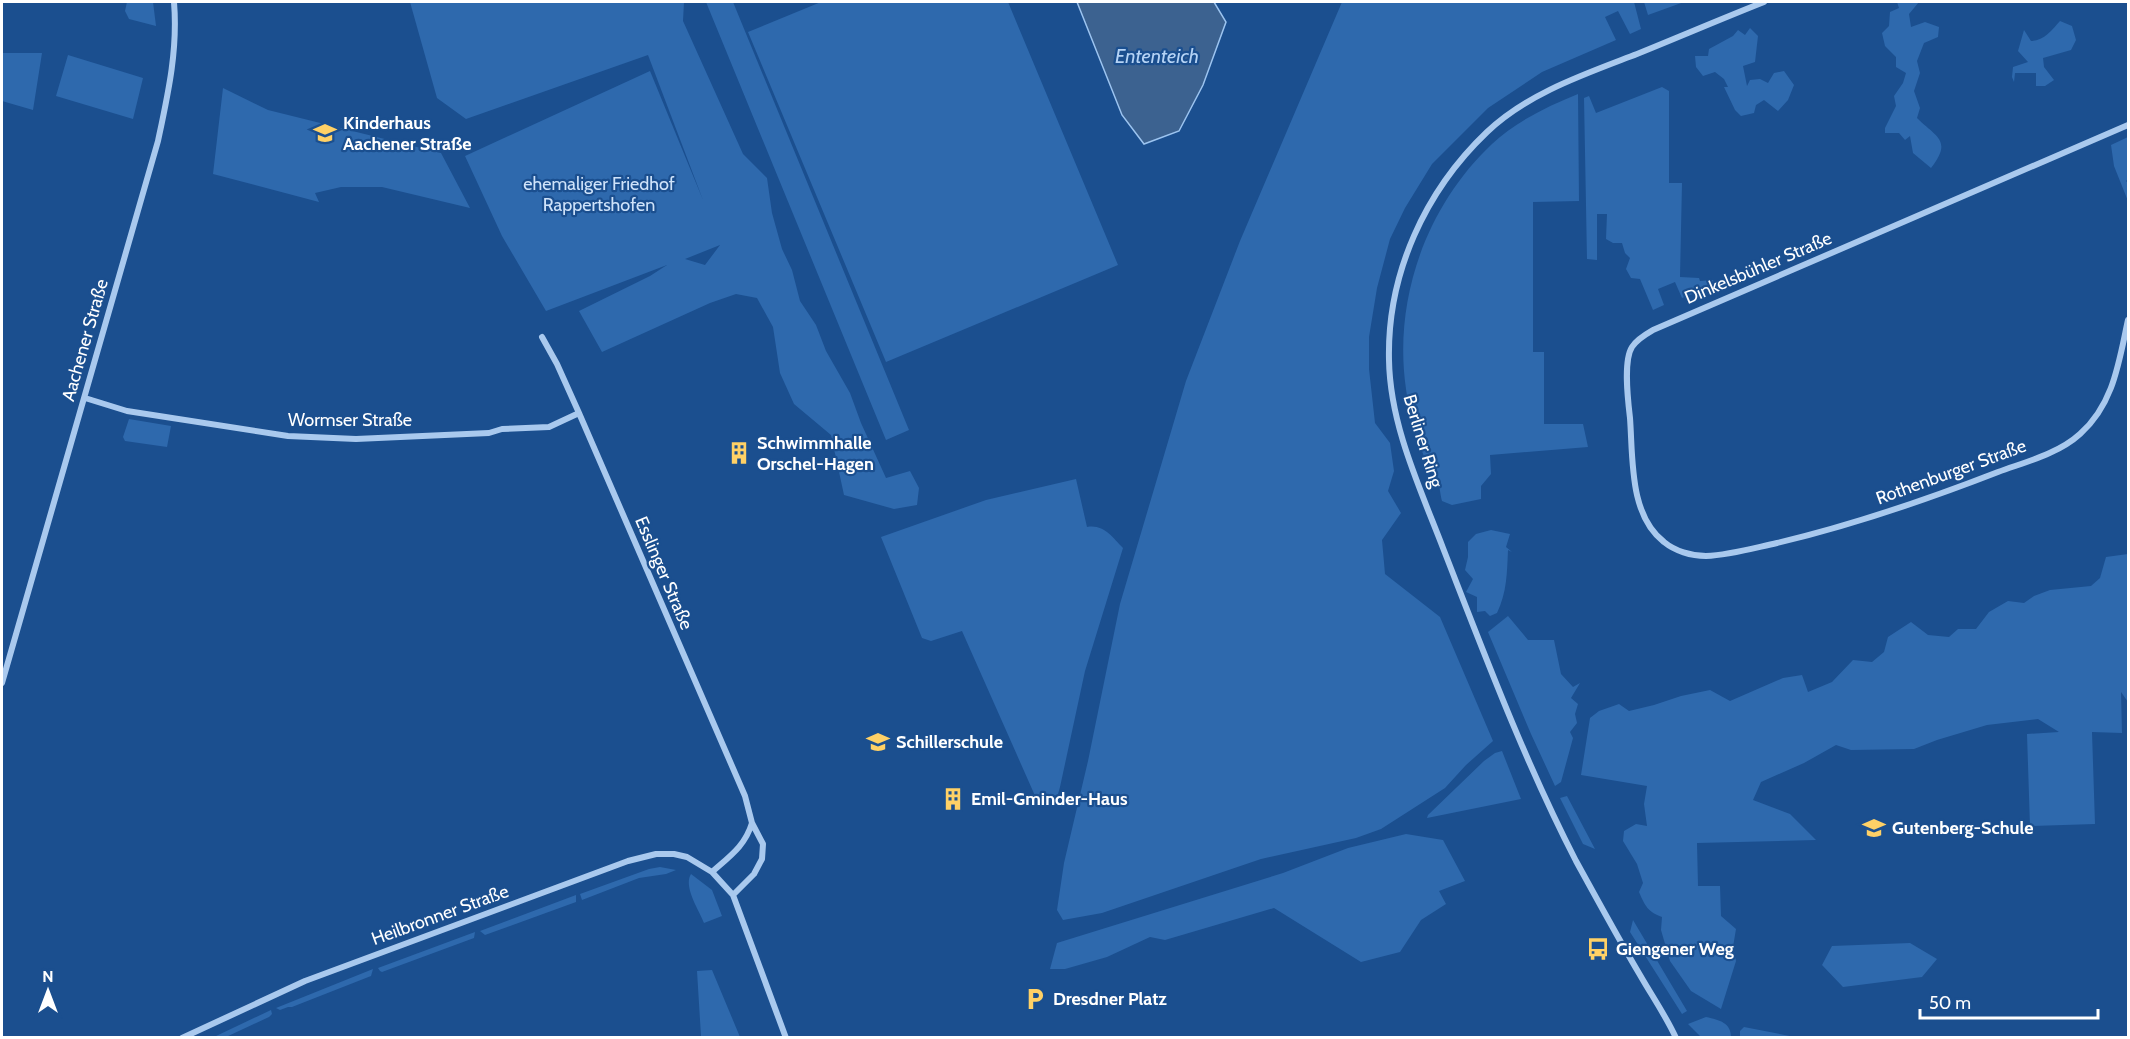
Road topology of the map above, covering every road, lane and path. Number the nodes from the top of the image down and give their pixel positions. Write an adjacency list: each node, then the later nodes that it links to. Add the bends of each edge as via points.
1 (174, 2): 6 (street, Aachener Straße, via 172,75 158,141)
2 (1764, 2): 15 (street, Berliner Ring, via 1575,78 1526,102 1487,132 1438,190 1411,241 1396,288 1390,327 1392,394 1400,426 1481,645 1545,798)
3 (2128, 125): 8 (street, Dinkelsbühler Straße, via 1640,338 1628,356 1628,371 1634,473 1641,507 1663,542)
4 (2128, 320): 8 (street, Rothenburger Straße, via 2109,396 2079,435 2052,451 1868,518 1740,552)
5 (542, 337): 7 (street, Esslinger Straße)
6 (85, 398): 7 (street, Wormser Straße, via 127,411 309,438 480,434 502,429 549,428); 9 (street, Aachener Straße)
7 (579, 413): 10 (street, Esslinger Straße, via 745,796)
8 (1705, 556)
9 (2, 683)
10 (752, 823): 11 (street, via 748,837); 12 (street, Esslinger Straße, via 764,844 762,859 754,874)
11 (712, 872): 12 (street); 13 (street, Heilbronner Straße, via 674,854 636,859 304,981)
12 (733, 895): 14 (street)
13 (182, 1038)
14 (786, 1038)
15 (1676, 1038)

